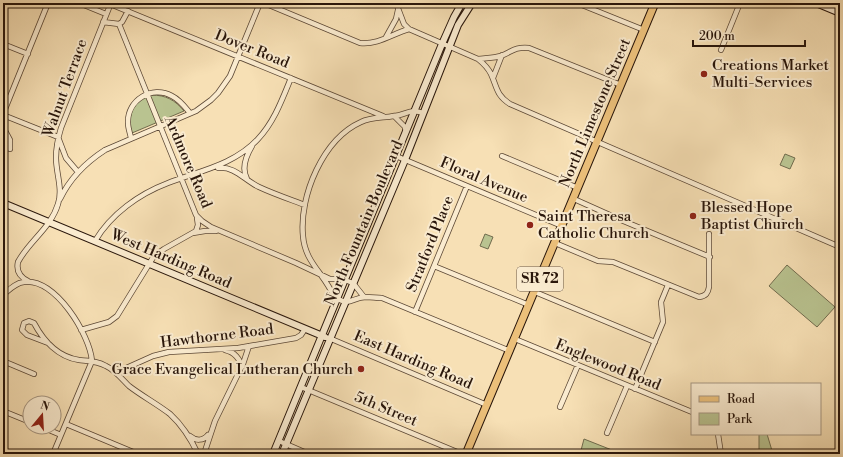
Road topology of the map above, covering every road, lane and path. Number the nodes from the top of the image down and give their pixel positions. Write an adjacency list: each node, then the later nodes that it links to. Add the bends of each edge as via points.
1 (48, 3): 26 (street)
2 (79, 3): 16 (street)
3 (260, 3): 28 (street)
4 (264, 3): 21 (street, via 360,43 372,43)
5 (396, 3): 13 (street)
6 (462, 3): 23 (street, North Fountain Boulevard)
7 (472, 3): 24 (street, North Fountain Boulevard, via 461,20)
8 (577, 3): 20 (street)
9 (655, 3): 20 (main road, North Limestone Street / SR 72)
10 (740, 3): 25 (street)
11 (816, 3): 15 (street)
12 (111, 4): 14 (street, Dover Road); 16 (street, Walnut Terrace)
13 (398, 10): 19 (street); 21 (street)
14 (128, 11): 18 (street); 28 (street, Dover Road)
15 (840, 13)
16 (106, 14): 17 (street, Walnut Terrace)
17 (103, 22): 18 (street); 45 (street, Walnut Terrace)
18 (119, 24): 33 (street, Ardmore Road)
19 (409, 29): 21 (street); 23 (street)
20 (644, 30): 32 (main road, North Limestone Street / SR 72)
21 (386, 38)
22 (3, 44): 26 (street)
23 (442, 44): 24 (street); 35 (street, North Fountain Boulevard)
24 (450, 47): 29 (street); 36 (street, North Fountain Boulevard)
25 (721, 50)
26 (28, 54): 38 (street)
27 (502, 55): 29 (street); 31 (street); 32 (street, via 520,48 529,48)
28 (238, 57): 30 (street, Dover Road); 37 (street, via 230,76 218,93)
29 (478, 59): 31 (street)
30 (291, 78): 34 (street, Dover Road); 48 (street, via 274,117)
31 (493, 78): 47 (street, via 501,97 510,104)
32 (621, 85): 47 (main road, North Limestone Street / SR 72)
33 (147, 94): 37 (street, via 168,94 178,100); 42 (street, Ardmore Road); 46 (street, via 135,103 130,112 128,123)
34 (359, 107): 40 (street, Dover Road); 41 (street, via 364,115)
35 (415, 110): 36 (street); 39 (street); 44 (street, North Fountain Boulevard)
36 (423, 113): 52 (street, North Fountain Boulevard)
37 (190, 114): 42 (street)
38 (3, 115): 45 (street)
39 (394, 116): 40 (street); 44 (street)
40 (385, 117): 41 (street)
41 (360, 122): 62 (street, via 343,134 327,153 316,171)
42 (160, 126): 46 (street); 55 (street, Ardmore Road)
43 (3, 127): 49 (street, via 10,140)
44 (406, 132): 50 (street, North Fountain Boulevard)
45 (58, 137): 54 (street, via 66,158); 61 (street, Walnut Terrace)
46 (131, 138): 54 (street, via 104,150)
47 (598, 141): 58 (main road, North Limestone Street / SR 72); 71 (street)
48 (254, 143): 53 (street, via 232,159); 56 (street, via 244,167)
49 (10, 149)
50 (396, 156): 52 (street, Floral Avenue); 76 (street, North Fountain Boulevard)
51 (502, 156): 58 (street)
52 (404, 160): 57 (street, Floral Avenue); 78 (street, North Fountain Boulevard)
53 (213, 168): 55 (street); 56 (street, via 231,169)
54 (78, 172): 61 (street)
55 (181, 179): 63 (street, Ardmore Road); 69 (street, via 157,188 128,206 110,222)
56 (248, 180): 62 (street, via 261,188)
57 (467, 186): 65 (street, Floral Avenue); 74 (street, Stratford Place)
58 (578, 188): 59 (main road, North Limestone Street / SR 72)
59 (574, 199): 65 (main road, North Limestone Street / SR 72); 72 (street)
60 (3, 203): 64 (street, West Harding Road)
61 (58, 204): 64 (street, Walnut Terrace)
62 (305, 205): 75 (street, via 302,228 306,252)
63 (196, 215): 66 (street, Ardmore Road, via 206,225); 67 (street, via 198,225)
64 (49, 222): 69 (street, West Harding Road); 77 (street, Walnut Terrace, via 18,262 18,272)
65 (562, 226): 70 (main road, North Limestone Street / SR 72)
66 (220, 232): 67 (street, via 205,231); 75 (street, Ardmore Road)
67 (192, 234): 73 (street, via 157,253)
68 (709, 234): 72 (street)
69 (95, 241): 73 (street, West Harding Road)
70 (555, 243): 79 (street, via 598,261 613,262); 80 (main road, North Limestone Street / SR 72)
71 (840, 247)
72 (710, 257): 79 (street, via 709,291 704,297)
73 (149, 264): 87 (street, West Harding Road); 88 (street, via 117,316 109,322)
74 (434, 266): 85 (street); 86 (street, Stratford Place)
75 (320, 274): 76 (street, Ardmore Road, via 330,279); 83 (street)
76 (344, 279): 78 (street, Ardmore Road); 83 (street, North Fountain Boulevard)
77 (28, 281): 81 (street, via 16,284); 88 (street, via 43,285 53,293)
78 (353, 282): 82 (street); 84 (street, North Fountain Boulevard)
79 (668, 285): 92 (street, via 661,302 663,322)
80 (534, 292): 85 (main road, North Limestone Street / SR 72); 92 (street)
81 (3, 295)
82 (364, 297): 84 (street); 86 (street, via 382,298)
83 (336, 299): 84 (street); 89 (street, North Fountain Boulevard)
84 (345, 302): 90 (street, North Fountain Boulevard)
85 (529, 305): 91 (main road, North Limestone Street / SR 72)
86 (415, 312): 96 (street)
87 (305, 329): 89 (street, West Harding Road); 94 (street, Hawthorne Road, via 296,338)
88 (82, 330): 97 (street)
89 (322, 335): 90 (street, West Harding Road); 104 (street, North Fountain Boulevard)
90 (329, 338): 106 (street, North Fountain Boulevard); 107 (street, East Harding Road)
91 (515, 339): 96 (main road, North Limestone Street / SR 72); 99 (street, Englewood Road)
92 (655, 342): 105 (street)
93 (48, 343): 93 (street, via 27,335 22,330 24,323 34,323); 97 (street, via 68,357)
94 (249, 346): 95 (street, Hawthorne Road); 101 (street)
95 (219, 348): 100 (street, Hawthorne Road, via 169,352 119,370); 101 (street, via 235,355 241,363)
96 (510, 351): 107 (main road, North Limestone Street / SR 72)
97 (92, 361): 100 (street); 112 (street)
98 (4, 362): 102 (street)
99 (578, 365): 103 (street, Englewood Road); 108 (street)
100 (107, 366): 117 (street, via 169,414)
101 (241, 368): 113 (street)
102 (34, 374)
103 (627, 386): 105 (street, Englewood Road); 115 (street)
104 (301, 387): 106 (street, 5th Street); 119 (street, North Fountain Boulevard)
105 (635, 389): 110 (street, Englewood Road)
106 (308, 390): 120 (street, North Fountain Boulevard); 128 (street, 5th Street)
107 (487, 405): 129 (main road, North Limestone Street / SR 72)
108 (560, 406)
109 (3, 411): 111 (street)
110 (691, 412)
111 (22, 419)
112 (66, 424): 114 (street); 122 (street)
113 (210, 432): 117 (street, via 202,440 195,440); 124 (street)
114 (62, 433)
115 (607, 433)
116 (61, 435): 121 (street)
117 (188, 435): 123 (street)
118 (718, 435): 130 (street)
119 (279, 441): 120 (street); 125 (street, North Fountain Boulevard)
120 (286, 444): 126 (street, North Fountain Boulevard); 127 (street)
121 (53, 454)
122 (138, 454)
123 (198, 454)
124 (204, 454)
125 (273, 454)
126 (282, 454)
127 (309, 454)
128 (462, 454)
129 (466, 454)
130 (721, 454)

